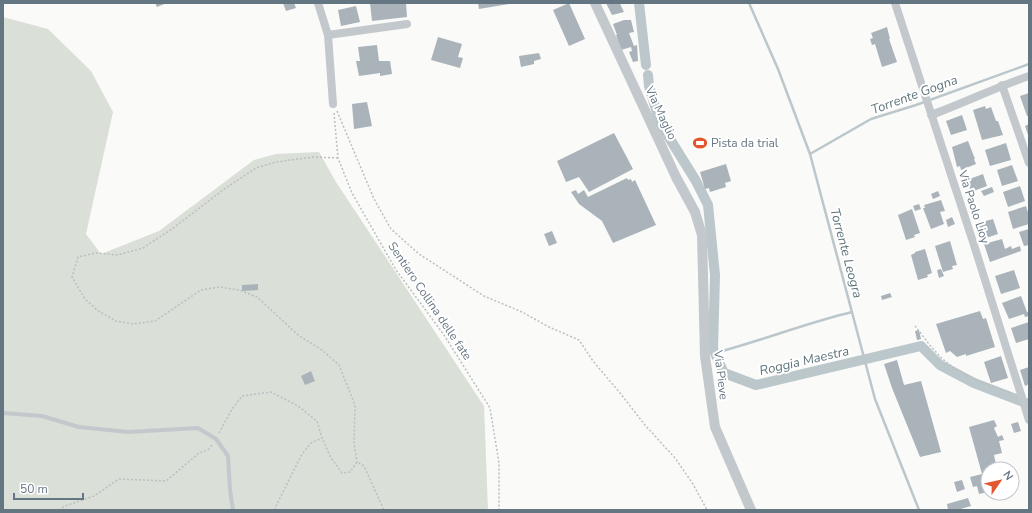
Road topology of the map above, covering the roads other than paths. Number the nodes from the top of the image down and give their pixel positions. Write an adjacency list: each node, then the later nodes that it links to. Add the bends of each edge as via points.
1 (318, 3): 5 (street)
2 (595, 3): 11 (street, Via Maglio, via 676,177 695,212)
3 (895, 3): 9 (street, Via Paolo Lioy)
4 (407, 24): 5 (street)
5 (328, 35): 8 (street)
6 (1029, 76): 7 (street)
7 (1002, 85): 9 (street, via 960,104); 10 (street)
8 (334, 104)
9 (930, 111): 12 (street, Via Paolo Lioy)
10 (1029, 163)
11 (702, 235): 16 (street, Via Pieve, via 705,356 716,427)
12 (1025, 400): 14 (street, Via Paolo Lioy)
13 (3, 413): 15 (lane, via 42,416 79,427 128,432 198,428 216,439 228,456)
14 (1029, 420)
15 (233, 510)
16 (751, 510)

